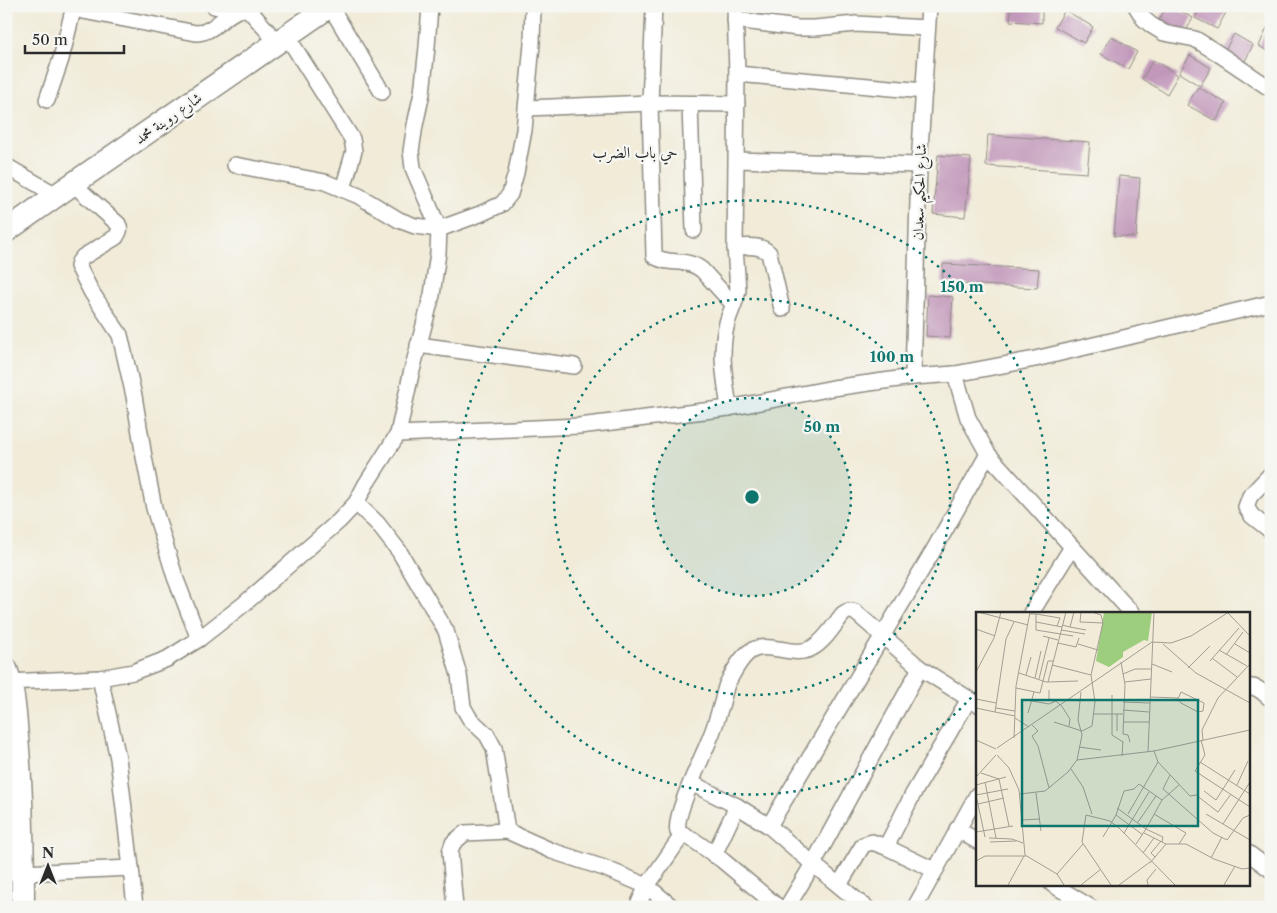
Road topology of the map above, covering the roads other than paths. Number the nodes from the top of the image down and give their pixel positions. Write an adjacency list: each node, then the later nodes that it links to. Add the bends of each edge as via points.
1 (214, 6): 9 (street)
2 (330, 6): 12 (main road, شارع روينة محمد); 16 (street)
3 (430, 6): 28 (street, via 422,93 411,151 413,168)
4 (532, 6): 21 (street)
5 (654, 6): 18 (street)
6 (929, 6): 11 (street, شارع الحكيم سعدان)
7 (1136, 6): 14 (street, via 1144,19 1164,34 1195,39)
8 (74, 7): 9 (street, via 196,33 209,30); 17 (street)
9 (236, 11): 12 (street, via 242,8 249,10)
10 (735, 13): 11 (street, via 806,28 856,24); 13 (street)
11 (927, 28): 15 (street, شارع الحكيم سعدان)
12 (282, 39): 26 (main road, شارع روينة محمد); 27 (street, via 352,139 354,151)
13 (737, 74): 15 (street); 20 (street)
14 (1271, 89)
15 (924, 91): 24 (street, شارع الحكيم سعدان)
16 (382, 92)
17 (47, 100)
18 (650, 103): 19 (street); 21 (street); 33 (street, via 654,256 696,265)
19 (690, 104): 20 (street); 29 (street)
20 (737, 104): 22 (street)
21 (527, 108): 28 (street, via 510,194 502,204)
22 (737, 160): 24 (street); 31 (street)
23 (235, 165): 27 (street, via 316,180)
24 (919, 165): 38 (street, شارع الحكيم سعدان)
25 (6, 166): 26 (street)
26 (65, 189): 30 (main road, شارع روينة محمد); 49 (street, via 120,228 116,237 83,257 78,266 120,335 154,508 175,577)
27 (343, 189): 28 (street, via 399,220)
28 (439, 229): 35 (street, via 432,295)
29 (694, 230)
30 (6, 231)
31 (736, 247): 33 (street, via 738,290); 34 (street, via 760,247 769,254)
32 (1271, 302): 37 (street, via 1034,359)
33 (734, 304): 39 (street, via 728,319 722,363)
34 (782, 309)
35 (418, 345): 36 (street); 40 (street)
36 (574, 366)
37 (955, 374): 38 (street); 41 (street, via 968,418)
38 (913, 377): 39 (street)
39 (729, 408): 40 (street, via 579,426)
40 (398, 434): 43 (street)
41 (988, 454): 45 (street); 48 (street)
42 (1271, 474): 44 (street, via 1250,496 1246,507)
43 (356, 503): 49 (street, via 244,604); 61 (street, via 399,551 446,631 459,676 462,707 494,748)
44 (1271, 531)
45 (1072, 547): 46 (street); 47 (street)
46 (1032, 612)
47 (1131, 612)
48 (883, 636): 50 (street); 56 (street, via 855,612 849,611 812,648 788,651 763,648 749,653 726,686 710,739); 59 (street)
49 (199, 639): 52 (street, via 167,659 133,672)
50 (920, 668): 55 (street); 67 (street)
51 (8, 677): 52 (street); 71 (main road, via 20,774)
52 (100, 678): 68 (street, via 118,758)
53 (1250, 686): 54 (street)
54 (1271, 699)
55 (973, 702): 64 (street, via 914,794)
56 (691, 783): 58 (street); 62 (street, via 677,828)
57 (976, 797): 60 (street)
58 (737, 806): 59 (street); 66 (street)
59 (769, 826): 67 (street)
60 (957, 829): 63 (street); 69 (street)
61 (507, 831): 73 (street); 77 (street, via 465,833 453,843 450,852)
62 (684, 834): 66 (street); 73 (street)
63 (976, 840)
64 (886, 847): 69 (street); 72 (street, via 872,842 862,845)
65 (1250, 854): 70 (street)
66 (714, 855): 80 (street)
67 (812, 864): 72 (street); 81 (street)
68 (131, 868): 71 (street); 76 (street)
69 (934, 870): 83 (street)
70 (1271, 870)
71 (14, 872): 75 (main road)
72 (839, 885): 82 (street)
73 (647, 886): 78 (street); 79 (street)
74 (1055, 886): 84 (street)
75 (23, 907)
76 (135, 907)
77 (455, 907)
78 (636, 907)
79 (672, 907)
80 (778, 907)
81 (787, 907)
82 (866, 907)
83 (915, 907)
84 (1090, 907)

